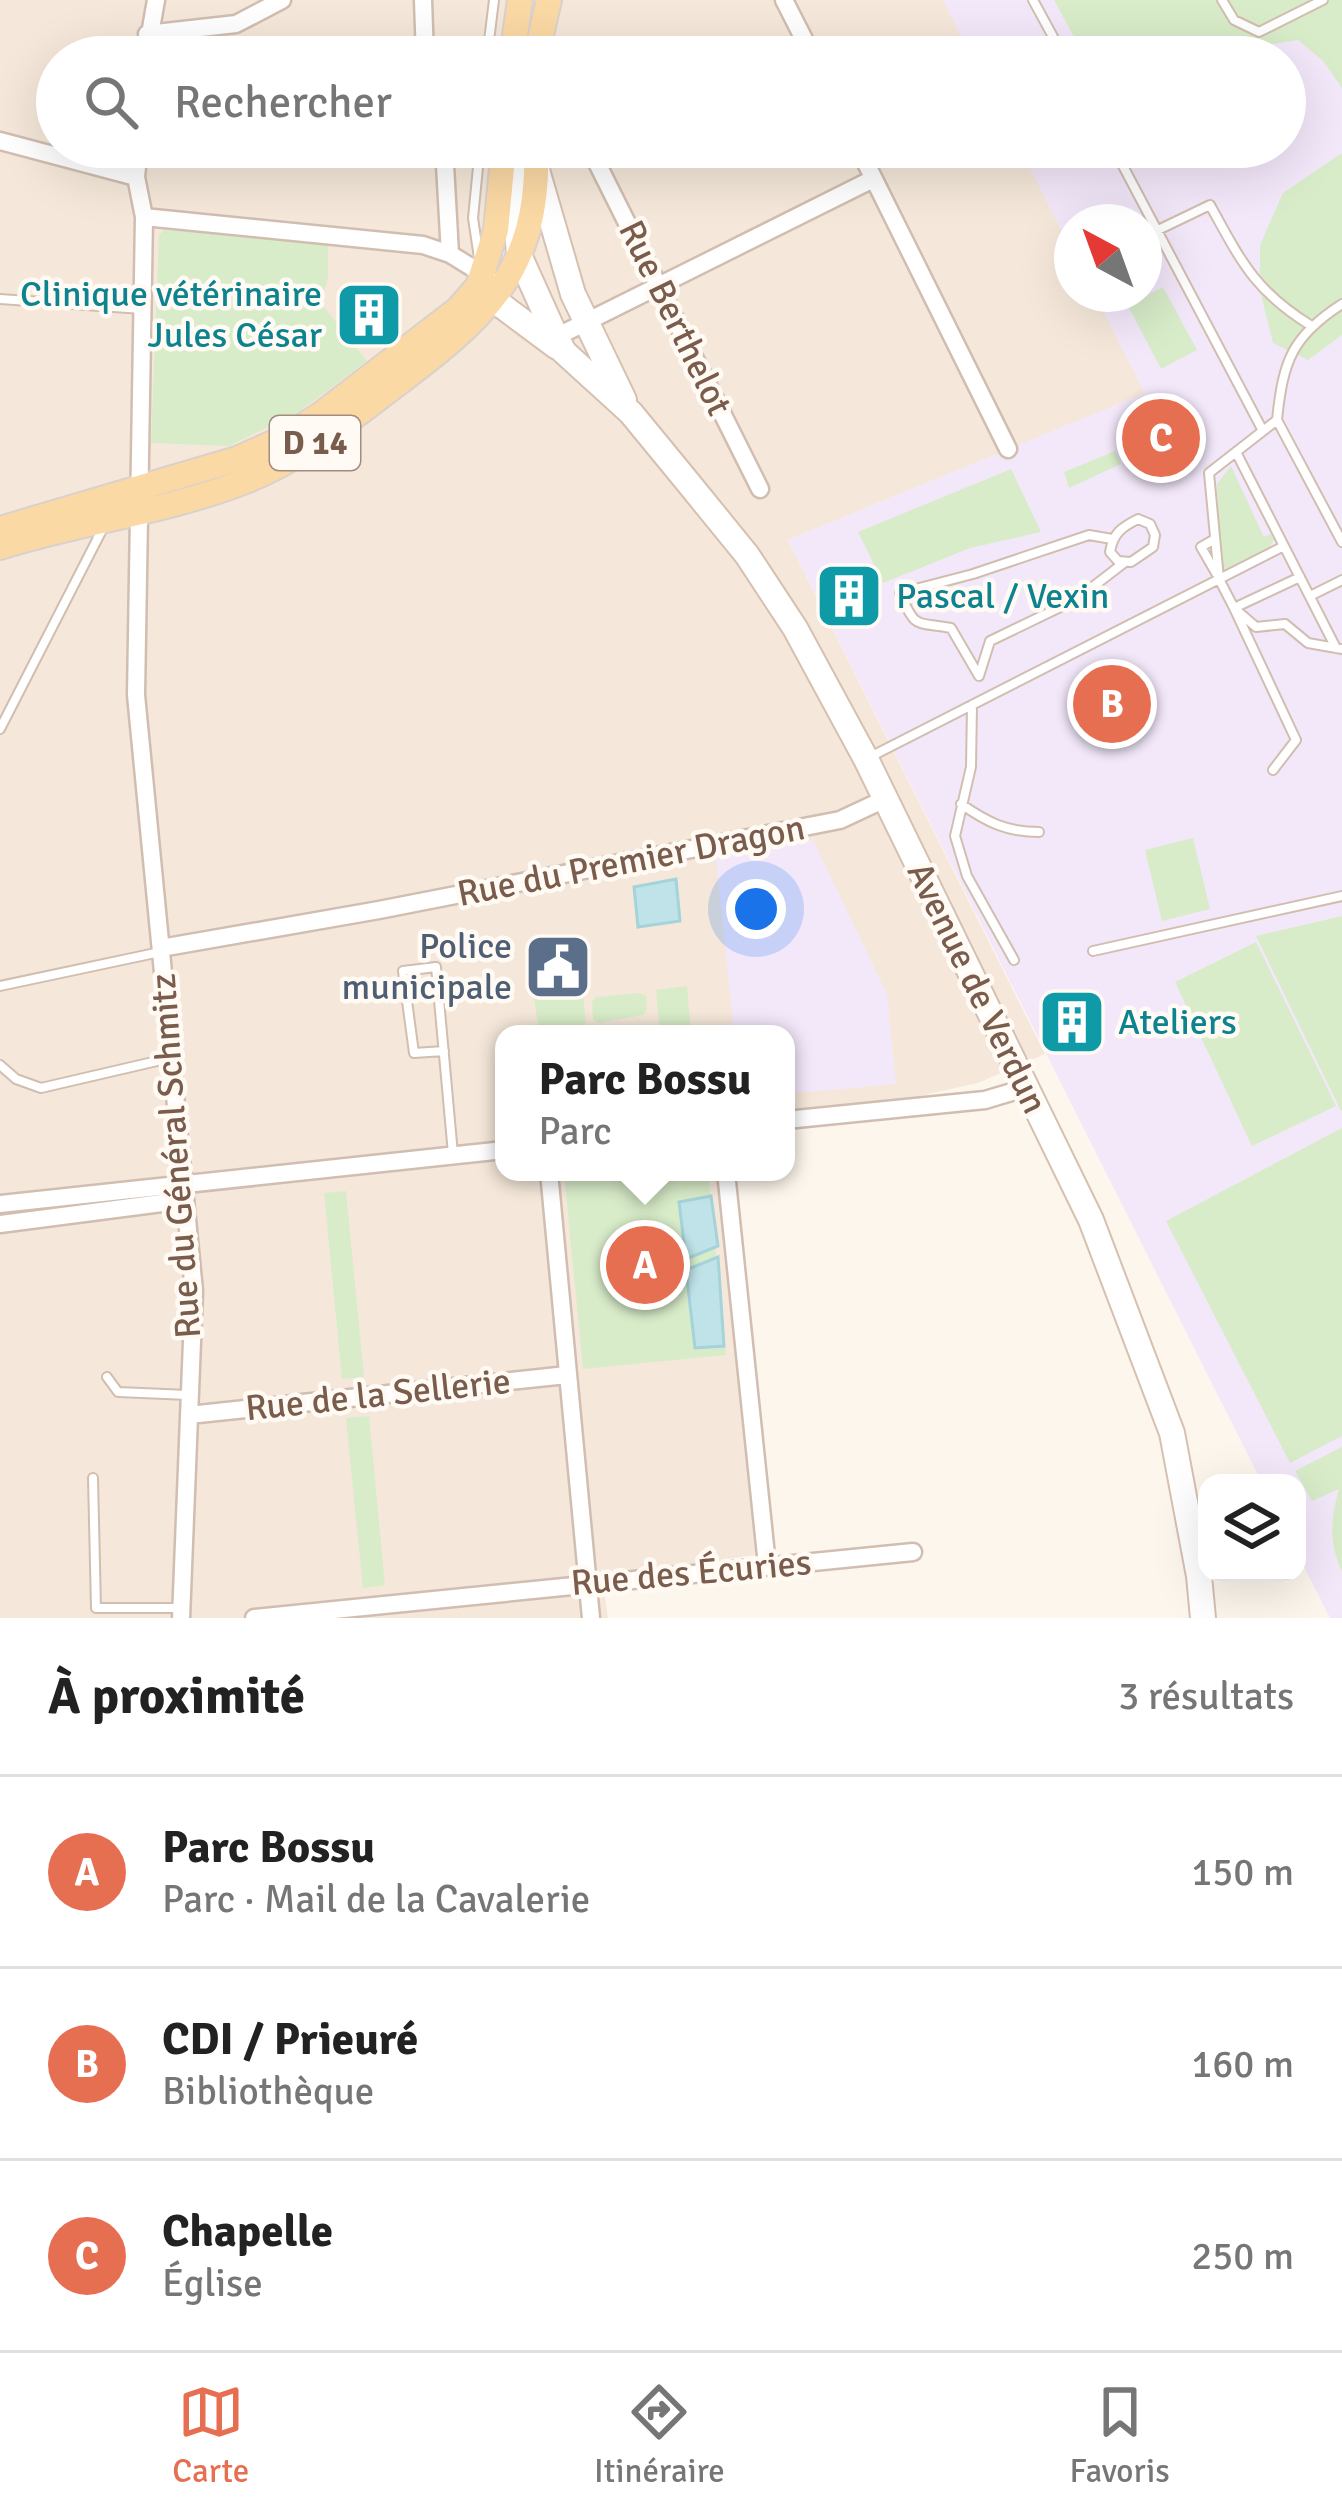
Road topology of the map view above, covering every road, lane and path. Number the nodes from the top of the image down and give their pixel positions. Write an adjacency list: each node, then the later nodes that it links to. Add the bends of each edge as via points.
1 (156, 0): 10 (street)
2 (282, 0): 10 (street, via 236,24)
3 (423, 0): 11 (street)
4 (494, 0): 12 (lane)
5 (545, 0): 13 (main road)
6 (784, 0): 14 (street)
7 (1033, 0): 15 (lane)
8 (1222, 0): 9 (lane, via 1234,20 1258,32)
9 (1323, 0)
10 (147, 34)
11 (424, 36)
12 (490, 36)
13 (536, 36)
14 (802, 36)
15 (1053, 36)
16 (0, 141): 17 (street)
17 (36, 151)
18 (102, 168): 30 (street)
19 (137, 168): 30 (street)
20 (445, 168): 37 (street)
21 (478, 168): 35 (lane)
22 (478, 168): 38 (lane)
23 (506, 168): 35 (main road, D 14)
24 (518, 168): 35 (main road)
25 (536, 168): 35 (main road, D 14, via 535,204)
26 (538, 168): 40 (main road, Avenue de Verdun)
27 (600, 168): 39 (street, Rue Berthelot)
28 (868, 168): 31 (street)
29 (1124, 168): 32 (lane)
30 (136, 177): 33 (street)
31 (874, 179): 39 (street); 52 (street)
32 (1144, 204)
33 (144, 218): 37 (street); 44 (street)
34 (1162, 228): 46 (lane, via 1210,205 1248,274)
35 (513, 238): 38 (main road, D 14); 40 (main road, via 542,246); 42 (main road, D 14); 47 (main road, Avenue de Verdun)
36 (1162, 238): 51 (lane)
37 (450, 254): 38 (street)
38 (476, 270): 42 (main road); 49 (main road, D 14, via 458,309)
39 (659, 286): 45 (street); 55 (street, Rue Berthelot)
40 (573, 294): 45 (main road, Avenue de Verdun)
41 (0, 299): 44 (lane)
42 (494, 300): 47 (main road); 56 (main road, D 14, via 346,423 281,464)
43 (1342, 304): 46 (lane)
44 (143, 309): 54 (street)
45 (587, 322): 47 (street); 48 (main road, Avenue de Verdun)
46 (1310, 325): 50 (lane, via 1289,357)
47 (560, 345): 48 (main road, Avenue de Verdun)
48 (631, 413): 76 (main road, Avenue de Verdun, via 796,628)
49 (320, 415): 54 (main road, D 14, via 237,459); 56 (street, via 265,458 166,492)
50 (1277, 420): 51 (lane); 62 (lane)
51 (1262, 431): 53 (lane)
52 (1008, 449)
53 (1236, 452): 61 (lane, via 1209,473); 64 (lane)
54 (142, 485): 56 (street, Rue du Général Schmitz); 58 (main road, D 14); 59 (street)
55 (760, 489)
56 (140, 514): 57 (main road, D 14); 82 (street, Rue du Général Schmitz, via 136,695)
57 (104, 520): 59 (main road, D 14); 75 (lane)
58 (0, 529)
59 (43, 533): 63 (main road, D 14)
60 (1112, 539): 65 (lane, via 1110,552); 65 (lane, via 1138,519 1150,524 1154,547); 72 (lane, via 1089,535 900,593 913,621 951,628)
61 (1215, 539): 67 (lane); 67 (lane, via 1201,547)
62 (1342, 542)
63 (0, 547)
64 (1284, 547): 66 (lane); 67 (lane)
65 (1125, 562): 72 (lane, via 1077,599 990,641)
66 (1300, 577): 69 (lane); 70 (lane)
67 (1219, 579): 70 (lane); 73 (lane)
68 (1342, 580): 69 (lane)
69 (1310, 596): 71 (lane)
70 (1234, 608): 71 (lane, via 1256,627 1285,624 1308,643); 77 (lane, via 1295,740)
71 (1339, 649)
72 (980, 676): 73 (lane)
73 (984, 699): 74 (lane)
74 (972, 705): 76 (lane); 79 (lane)
75 (0, 729)
76 (866, 759): 78 (main road, Avenue de Verdun)
77 (1274, 770)
78 (885, 800): 82 (street, Rue du Premier Dragon, via 840,820); 90 (main road, Avenue de Verdun)
79 (961, 804): 80 (lane, via 991,824); 84 (lane, via 956,836 967,876)
80 (1039, 832)
81 (1342, 896): 83 (lane)
82 (161, 950): 85 (lane); 88 (street, Rue du Général Schmitz)
83 (1093, 951)
84 (1014, 960)
85 (0, 986)
86 (444, 1051): 86 (lane, via 436,967 403,971 414,1053); 93 (lane)
87 (0, 1053): 89 (lane)
88 (170, 1058): 89 (lane, via 41,1088); 96 (street, Rue du Général Schmitz)
89 (1, 1065)
90 (1025, 1088): 91 (street, via 985,1100); 110 (main road, Avenue de Verdun, via 1110,1262 1172,1432)
91 (795, 1119)
92 (495, 1151): 93 (street)
93 (453, 1155): 96 (street)
94 (550, 1181): 99 (street)
95 (728, 1181): 105 (street)
96 (184, 1191): 97 (street); 98 (street); 101 (street, Rue du Général Schmitz, via 194,1291)
97 (0, 1204)
98 (0, 1224)
99 (567, 1375): 102 (street, Rue de la Sellerie); 106 (street)
100 (107, 1377): 101 (lane, via 118,1392)
101 (189, 1396): 102 (street, Rue du Général Schmitz)
102 (189, 1415): 107 (street, Rue du Général Schmitz)
103 (93, 1478): 107 (lane, via 96,1608)
104 (913, 1552): 105 (street, Rue des Écuries)
105 (767, 1565): 106 (street, Rue des Écuries)
106 (588, 1582): 108 (street, Rue des Écuries); 109 (street)
107 (181, 1613)
108 (254, 1618)
109 (591, 1618)
110 (1203, 1618)

